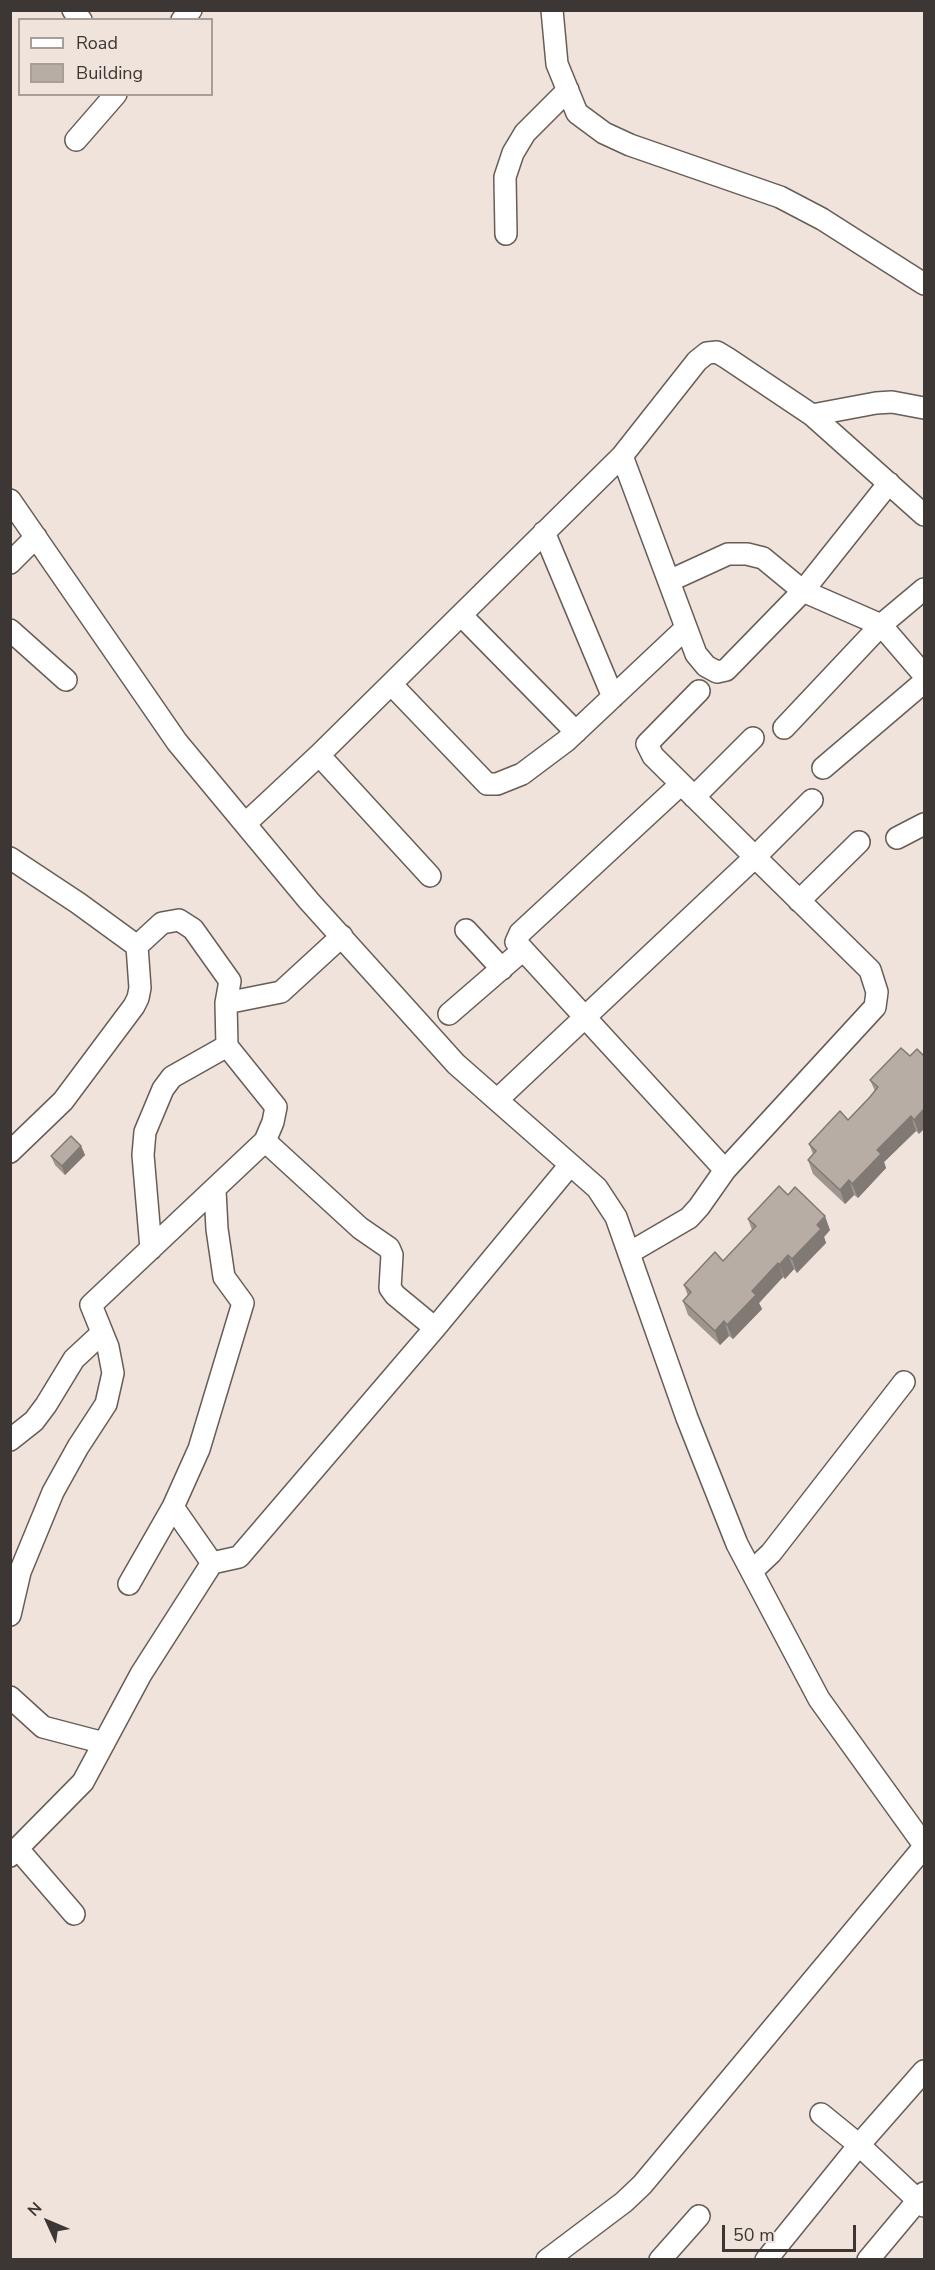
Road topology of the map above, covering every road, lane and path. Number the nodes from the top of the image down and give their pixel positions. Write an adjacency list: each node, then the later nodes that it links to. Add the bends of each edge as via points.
1 (552, 10): 2 (street, via 557,64)
2 (568, 90): 5 (street, via 525,133 513,153 505,177); 6 (street, via 577,113 604,133 780,197)
3 (114, 96): 4 (street)
4 (76, 140)
5 (506, 234)
6 (924, 284)
7 (924, 408): 8 (street, via 876,403)
8 (812, 415): 9 (street, via 717,352 707,353); 10 (street)
9 (622, 456): 13 (street); 16 (street)
10 (889, 483): 12 (street); 18 (street)
11 (10, 500): 14 (street)
12 (924, 515)
13 (544, 532): 19 (street); 28 (street)
14 (36, 537): 15 (street); 36 (street, via 177,742)
15 (10, 563)
16 (669, 581): 18 (street, via 728,554 747,554 763,558); 21 (street)
17 (924, 589): 20 (street)
18 (803, 591): 20 (street); 21 (street, via 726,670 717,672 706,666 696,654)
19 (460, 615): 26 (street); 30 (street)
20 (881, 625): 23 (street); 29 (street)
21 (686, 628): 28 (street)
22 (10, 630): 24 (street)
23 (924, 675)
24 (66, 680)
25 (924, 682): 33 (street)
26 (391, 684): 30 (street, via 487,784 522,774); 32 (street)
27 (699, 691): 34 (street, via 647,744 653,756)
28 (613, 696): 30 (street)
29 (784, 728)
30 (576, 732)
31 (753, 738): 34 (street)
32 (319, 754): 36 (street); 42 (street)
33 (823, 768)
34 (688, 790): 40 (street); 47 (street, via 520,933 516,942)
35 (812, 800): 40 (street)
36 (245, 824): 45 (street)
37 (924, 824): 38 (street)
38 (897, 838)
39 (859, 842): 43 (street)
40 (755, 857): 43 (street); 51 (street)
41 (10, 858): 46 (street)
42 (430, 876)
43 (799, 901): 57 (street, via 870,970 877,992 875,1007)
44 (466, 930): 48 (street)
45 (342, 936): 49 (street, via 281,992); 53 (street, via 456,1064)
46 (137, 946): 49 (street, via 162,923 179,920 193,929 230,981); 55 (street, via 140,988 135,1006 63,1101)
47 (523, 950): 48 (street); 51 (street)
48 (502, 969): 50 (street)
49 (226, 1003): 52 (street)
50 (449, 1014)
51 (584, 1017): 53 (street); 57 (street)
52 (228, 1046): 54 (street, via 276,1107); 59 (street, via 172,1077 145,1132 143,1155)
53 (497, 1100): 56 (street)
54 (265, 1141): 58 (street); 61 (street, via 360,1228 389,1248 390,1288)
55 (10, 1152)
56 (570, 1166): 60 (street, via 597,1188 616,1217); 61 (street)
57 (725, 1170): 60 (street, via 689,1218)
58 (215, 1190): 59 (street); 65 (street, via 224,1277 243,1303 199,1449)
59 (151, 1249): 62 (street, via 91,1305)
60 (629, 1253): 67 (street, via 687,1418 737,1544)
61 (435, 1328): 66 (street, via 239,1557)
62 (102, 1333): 64 (street, via 74,1359 34,1420); 69 (street, via 113,1373 106,1404 53,1492 20,1572)
63 (904, 1382): 67 (street, via 771,1553)
64 (10, 1440)
65 (173, 1507): 66 (street); 68 (street)
66 (212, 1563): 71 (street, via 141,1674)
67 (752, 1571): 72 (street, via 819,1699)
68 (129, 1584)
69 (10, 1615)
70 (10, 1697): 71 (street, via 43,1727)
71 (104, 1743): 73 (street, via 83,1782)
72 (924, 1846): 80 (street, via 642,2185)
73 (14, 1853): 74 (street)
74 (74, 1914)
75 (924, 2071): 77 (street)
76 (821, 2115): 77 (street)
77 (859, 2145): 78 (street); 82 (street)
78 (922, 2200): 83 (street)
79 (699, 2217): 81 (street)
80 (547, 2259)
81 (660, 2259)
82 (766, 2259)
83 (868, 2259)

